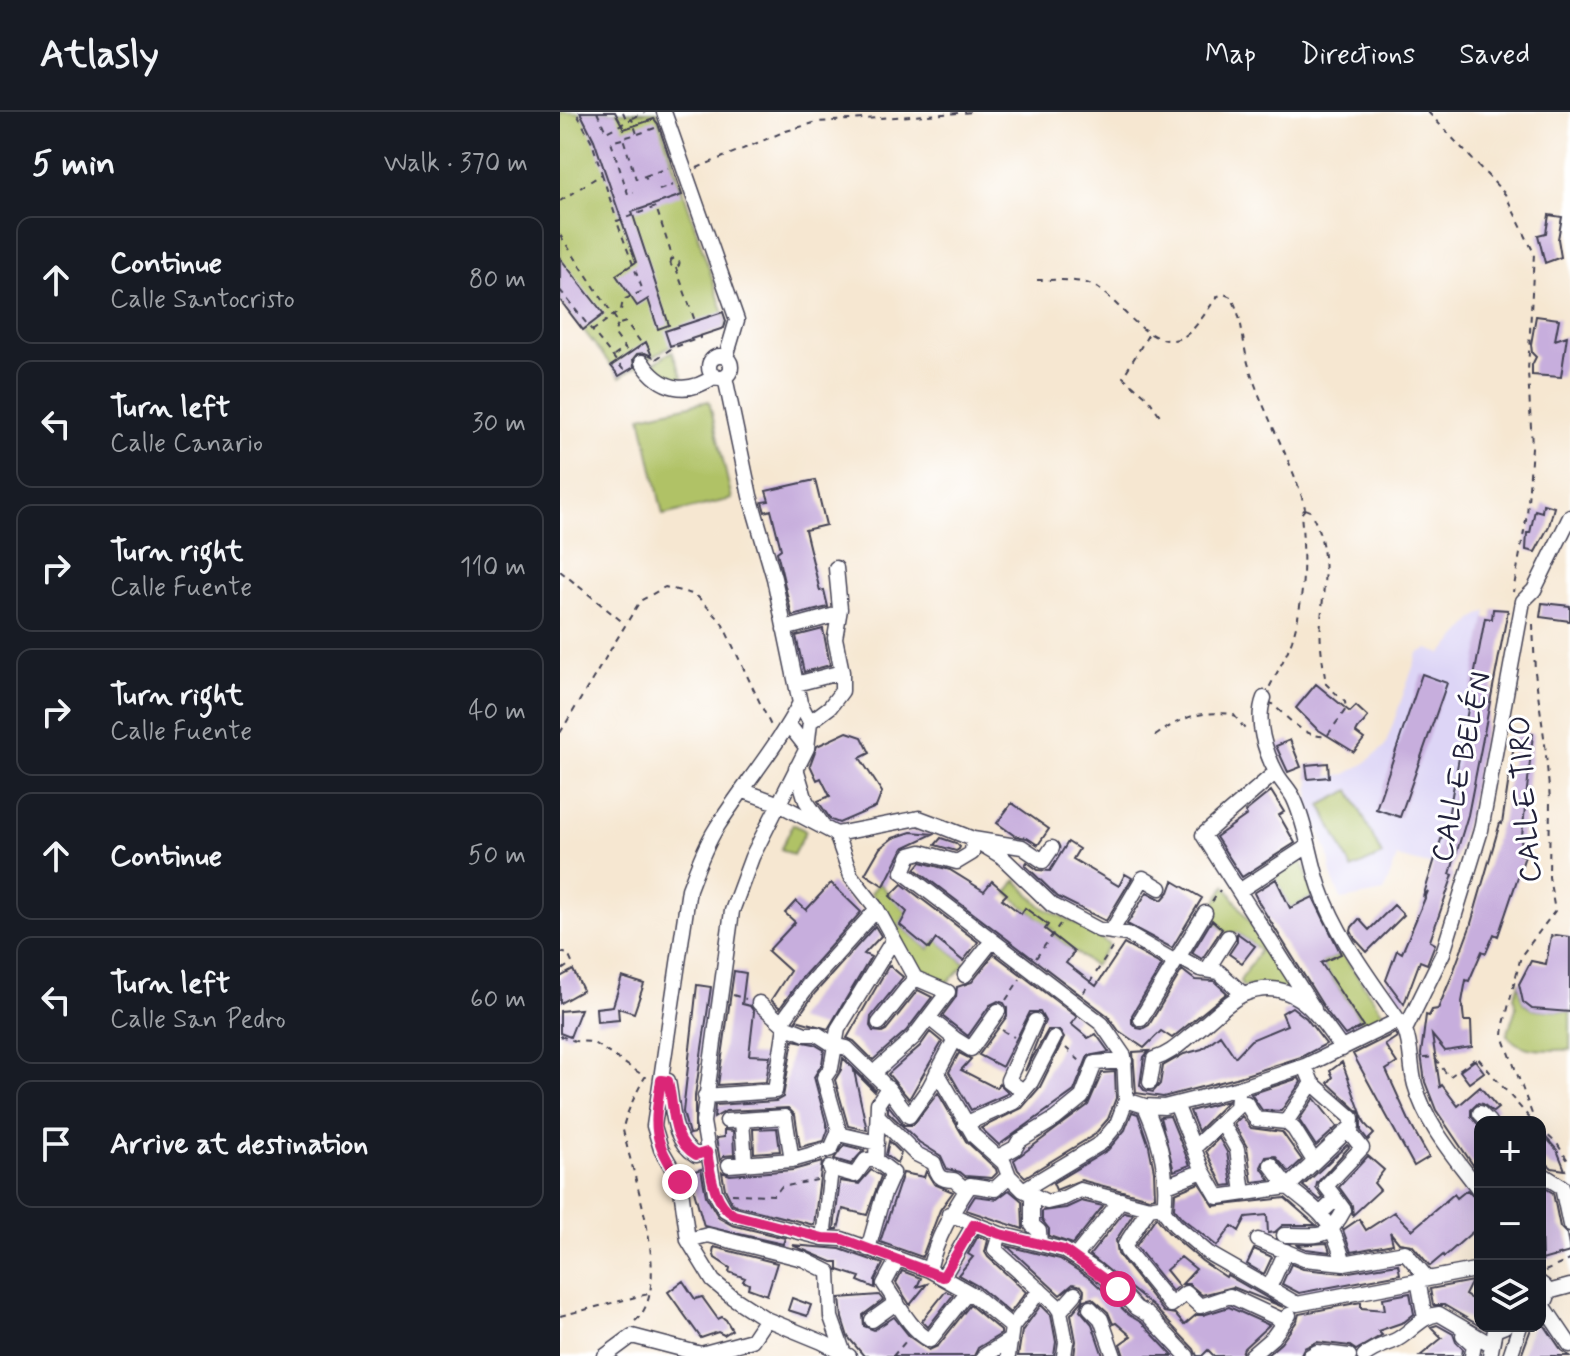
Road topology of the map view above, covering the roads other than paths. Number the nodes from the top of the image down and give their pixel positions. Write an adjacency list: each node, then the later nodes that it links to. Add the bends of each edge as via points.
1 (664, 112): 3 (street, via 737,320 726,357 731,369)
2 (644, 364): 3 (street, via 661,384 676,388)
3 (720, 377): 7 (street)
4 (1570, 517): 43 (street, CALLE BELÉN, via 1534,590 1523,601 1481,830 1443,953)
5 (836, 568): 6 (street)
6 (839, 614): 7 (street); 8 (street, via 835,638)
7 (784, 629): 9 (street)
8 (842, 672): 9 (street); 12 (street, via 842,691)
9 (796, 684): 11 (street)
10 (1264, 698): 16 (street, via 1259,710 1262,734)
11 (800, 703): 12 (street); 13 (street)
12 (810, 722): 14 (street)
13 (789, 725): 14 (street); 17 (street)
14 (807, 748): 15 (street)
15 (796, 768): 18 (street); 19 (street, via 806,801)
16 (1276, 772): 21 (street, via 1293,797); 24 (street, via 1203,835)
17 (744, 791): 18 (street); 53 (street, via 717,828 689,889)
18 (777, 803): 19 (street); 59 (street, via 732,911)
19 (830, 831): 20 (street, via 919,818); 25 (street, via 851,876)
20 (973, 839): 22 (street, via 1022,847 1043,861); 27 (street, via 1001,856 1052,905 1099,930); 30 (street, via 972,853 957,862 921,852 910,855 903,872)
21 (1308, 846): 24 (street); 43 (street, via 1321,891 1350,951)
22 (1052, 848)
23 (1160, 888): 27 (street, via 1143,878)
24 (1239, 891): 37 (street)
25 (877, 909): 29 (street); 44 (street, via 807,987 784,1019)
26 (1205, 913): 31 (street)
27 (1116, 932): 31 (street)
28 (1228, 937): 32 (street)
29 (893, 940): 34 (street); 47 (street, via 838,1029)
30 (992, 941): 33 (street); 49 (street, via 1102,1024)
31 (1174, 961): 32 (street, via 1182,959); 40 (street)
32 (1207, 970): 35 (street, via 1219,972)
33 (965, 975)
34 (915, 978): 39 (street, via 948,992); 42 (street)
35 (1243, 994): 37 (street, via 1287,991); 54 (street, via 1170,1054 1154,1059)
36 (759, 1003): 44 (street)
37 (1314, 1009): 48 (street)
38 (994, 1017): 46 (street, via 971,1049)
39 (929, 1018): 46 (street); 52 (street)
40 (1141, 1019)
41 (1035, 1021): 58 (street, via 1008,1080)
42 (879, 1023)
43 (1402, 1025): 48 (street); 83 (street, via 1411,1044 1414,1081 1424,1112)
44 (785, 1026): 47 (street, via 817,1034); 59 (street, via 775,1091)
45 (1054, 1038): 58 (street)
46 (955, 1039): 51 (street)
47 (834, 1045): 52 (street, via 847,1048); 69 (street, via 824,1078)
48 (1342, 1049): 50 (street)
49 (1125, 1061): 60 (street); 73 (street, via 1095,1063 1082,1097)
50 (1305, 1066): 55 (street); 57 (street)
51 (937, 1072): 56 (street, via 909,1116); 67 (street)
52 (876, 1076): 56 (street)
53 (661, 1080): 72 (street, via 668,1081 684,1148 696,1155); 101 (street, via 654,1126 680,1182)
54 (1150, 1082)
55 (1312, 1083): 65 (street); 68 (street, via 1352,1118)
56 (888, 1088): 64 (street, via 878,1103)
57 (1239, 1088): 61 (street); 63 (street)
58 (1023, 1091): 67 (street, via 1014,1102)
59 (705, 1096): 72 (street)
60 (1126, 1100): 62 (street); 88 (street, via 1117,1124 1101,1143)
61 (1176, 1104): 62 (street); 71 (street)
62 (1145, 1106): 85 (street)
63 (1237, 1107): 65 (street, via 1246,1103 1256,1119); 66 (street)
64 (878, 1116): 70 (street); 87 (street, via 916,1154 934,1163 938,1176)
65 (1286, 1122): 76 (street)
66 (1222, 1123): 71 (street); 89 (street, via 1237,1149)
67 (965, 1124): 73 (street)
68 (1352, 1126): 76 (street); 90 (street, via 1351,1134 1362,1148 1326,1186)
69 (839, 1131): 70 (street); 77 (street)
70 (877, 1143): 75 (street)
71 (1195, 1147): 81 (street)
72 (707, 1152): 100 (street, via 715,1192 725,1210)
73 (998, 1157): 82 (street)
74 (792, 1160): 77 (street); 78 (street); 78 (street, via 785,1117 734,1120)
75 (876, 1160): 77 (street, via 866,1160 855,1175); 104 (street, via 893,1173)
76 (1314, 1161): 86 (street)
77 (829, 1163): 100 (street)
78 (745, 1164): 79 (street)
79 (729, 1165)
80 (1271, 1165): 86 (street)
81 (1203, 1171): 85 (street); 89 (street, via 1218,1197)
82 (1009, 1176): 87 (street, via 995,1189 970,1185); 88 (street)
83 (1474, 1180)
84 (1564, 1183): 96 (street)
85 (1167, 1185): 92 (street)
86 (1288, 1187): 89 (street); 93 (street)
87 (966, 1190): 94 (street)
88 (1028, 1192): 91 (street, via 1047,1202 1080,1190); 103 (street)
89 (1243, 1193)
90 (1336, 1199): 93 (street); 97 (street, via 1344,1210)
91 (1121, 1200): 92 (street); 106 (street)
92 (1156, 1208): 113 (street, via 1208,1253); 126 (street, via 1125,1245 1171,1305 1186,1293 1200,1306 1230,1296)
93 (1321, 1213): 97 (street)
94 (949, 1214): 95 (street); 110 (street, via 935,1243)
95 (974, 1224): 98 (street); 110 (street)
96 (1570, 1225)
97 (1334, 1230): 99 (street); 108 (street)
98 (1000, 1234): 103 (street); 114 (street, via 995,1250)
99 (1284, 1235)
100 (823, 1238): 104 (street)
101 (688, 1240): 124 (street, via 713,1281); 133 (street, via 708,1235 803,1259 829,1272 831,1317)
102 (1258, 1240): 105 (street)
103 (1040, 1243): 106 (street)
104 (868, 1249): 107 (street)
105 (1286, 1251): 108 (street, via 1304,1259); 113 (street)
106 (1075, 1257): 130 (street)
107 (897, 1260): 110 (street); 119 (street, via 884,1284)
108 (1344, 1263): 111 (street, via 1405,1252)
109 (1474, 1270): 111 (street)
110 (936, 1273): 115 (street)
111 (1423, 1279): 120 (street); 123 (street)
112 (1570, 1286): 117 (street)
113 (1269, 1288): 120 (street)
114 (1040, 1290): 122 (street); 129 (street)
115 (968, 1292): 119 (street, via 930,1340 916,1331); 129 (street)
116 (1075, 1294): 122 (street)
117 (1546, 1295)
118 (1546, 1301): 131 (street)
119 (897, 1302): 125 (street)
120 (1297, 1304): 126 (street)
121 (1090, 1308): 138 (street, via 1101,1319)
122 (1060, 1311): 137 (street)
123 (1425, 1318): 127 (street, via 1439,1314); 143 (street)
124 (766, 1319): 133 (street); 135 (street, via 752,1340 701,1354 632,1336)
125 (872, 1320)
126 (1284, 1321): 141 (street)
127 (1453, 1323): 132 (street); 144 (street, via 1474,1345)
128 (1518, 1332): 145 (street)
129 (1009, 1341): 136 (street)
130 (1176, 1344): 139 (street); 140 (street)
131 (1570, 1345)
132 (1491, 1351)
133 (841, 1355)
134 (1343, 1355): 142 (street)
135 (605, 1356)
136 (984, 1356)
137 (1064, 1356)
138 (1114, 1356)
139 (1187, 1356)
140 (1197, 1356)
141 (1251, 1356)
142 (1310, 1356)
143 (1364, 1356)
144 (1472, 1356)
145 (1510, 1356)

